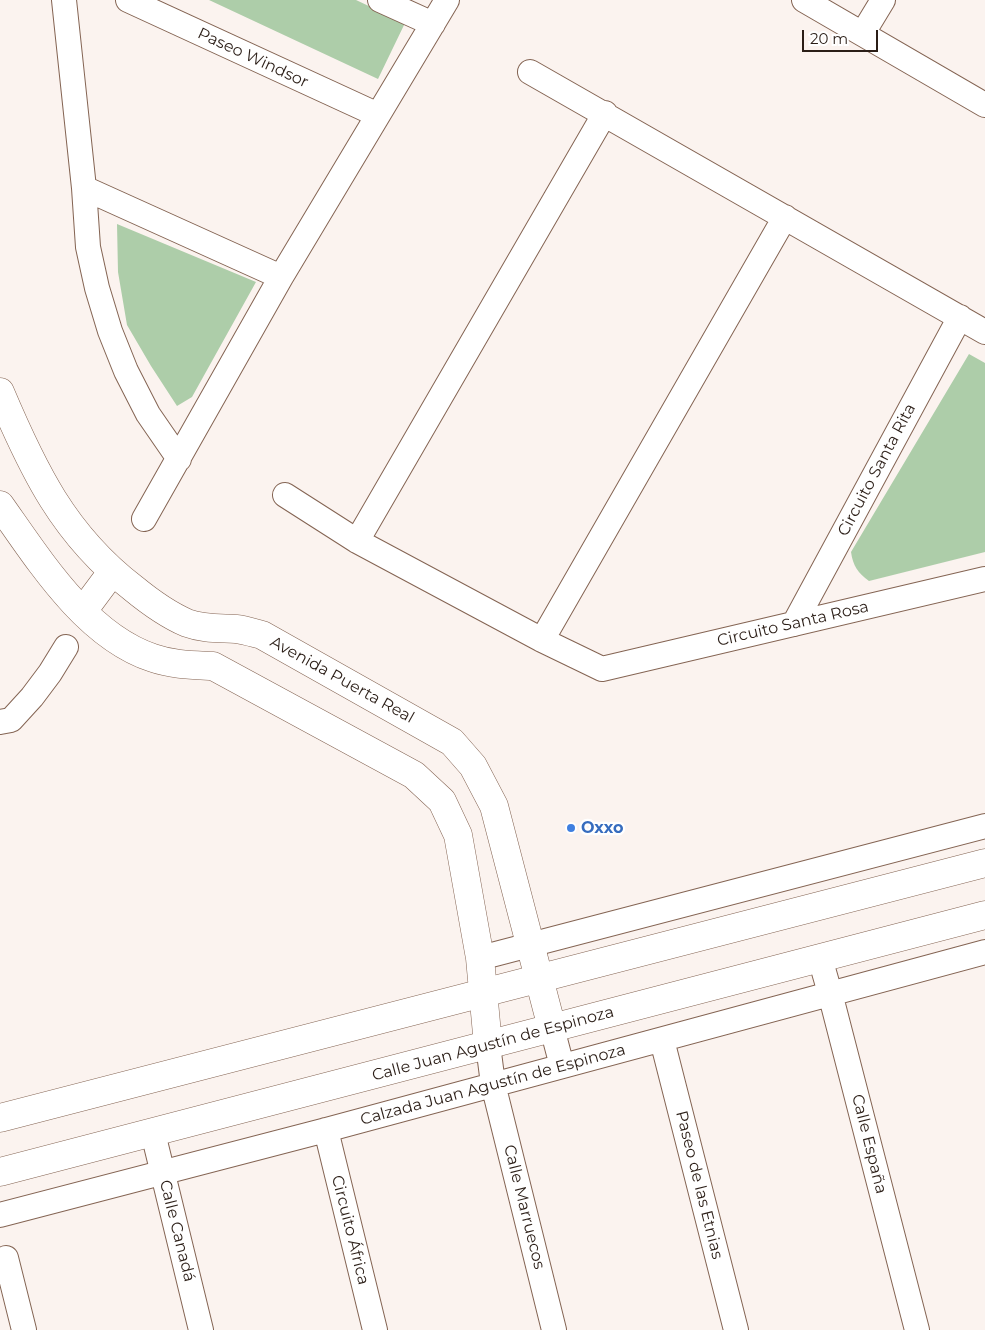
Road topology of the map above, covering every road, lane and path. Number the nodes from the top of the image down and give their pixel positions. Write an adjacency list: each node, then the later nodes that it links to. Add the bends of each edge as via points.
1 (64, 0): 13 (street)
2 (128, 0): 12 (street, Paseo Windsor)
3 (380, 0): 7 (street)
4 (447, 0): 7 (street)
5 (804, 0): 8 (street)
6 (883, 0): 8 (street)
7 (434, 24): 12 (street)
8 (863, 34): 10 (street)
9 (530, 72): 11 (street)
10 (985, 105)
11 (605, 113): 14 (street); 23 (street)
12 (378, 115): 15 (street)
13 (84, 188): 15 (street); 19 (street, via 88,247 110,331 148,414)
14 (786, 217): 16 (street); 29 (street)
15 (281, 278): 19 (street)
16 (960, 317): 17 (street); 27 (street, Circuito Santa Rita)
17 (985, 332)
18 (0, 392): 24 (main road, Avenida Puerta Real, via 22,445 47,490 78,537)
19 (179, 459): 22 (street)
20 (285, 495): 23 (street)
21 (0, 506): 26 (main road, via 54,581)
22 (144, 519)
23 (357, 541): 29 (street)
24 (112, 572): 26 (main road); 28 (main road, Avenida Puerta Real, via 162,611 189,624)
25 (985, 579): 27 (street, Circuito Santa Rosa)
26 (83, 611): 31 (main road, via 136,652 177,665)
27 (794, 624): 29 (street, Circuito Santa Rosa, via 602,669)
28 (238, 629): 31 (main road); 36 (main road, Avenida Puerta Real, via 262,635 452,742 473,766 494,806)
29 (542, 640)
30 (66, 647): 32 (street, via 32,698)
31 (213, 666): 38 (main road, via 414,774 442,801 458,835)
32 (4, 716)
33 (985, 826): 36 (street)
34 (985, 862): 40 (main road)
35 (985, 915): 39 (main road, Calle Juan Agustín de Espinoza)
36 (531, 945): 38 (street); 40 (main road, Avenida Puerta Real)
37 (985, 952): 42 (street, Calzada Juan Agustín de Espinoza)
38 (480, 958): 41 (main road)
39 (820, 958): 42 (street, Calle España); 43 (main road, Calle Juan Agustín de Espinoza)
40 (539, 977): 41 (main road); 43 (main road, Avenida Puerta Real)
41 (484, 992): 45 (main road); 48 (main road)
42 (830, 993): 44 (street, Calzada Juan Agustín de Espinoza); 60 (street, Calle España)
43 (552, 1028): 45 (main road, Calle Juan Agustín de Espinoza); 46 (street, Avenida Puerta Real)
44 (662, 1040): 46 (street, Calzada Juan Agustín de Espinoza); 59 (street, Paseo de las Etnias)
45 (488, 1045): 47 (street, Calle Marruecos); 50 (main road, Calle Juan Agustín de Espinoza)
46 (562, 1066): 47 (street, Calzada Juan Agustín de Espinoza)
47 (493, 1084): 49 (street, Calzada Juan Agustín de Espinoza); 58 (street, Calle Marruecos)
48 (0, 1118)
49 (326, 1130): 52 (street, Calzada Juan Agustín de Espinoza); 57 (street, Circuito África)
50 (152, 1133): 51 (main road, Calle Juan Agustín de Espinoza); 52 (street, Calle Canadá)
51 (0, 1172)
52 (162, 1172): 53 (street, Calzada Juan Agustín de Espinoza); 56 (street, Calle Canadá)
53 (0, 1215)
54 (6, 1258): 55 (street)
55 (24, 1330)
56 (201, 1330)
57 (375, 1330)
58 (554, 1330)
59 (736, 1330)
60 (917, 1330)

